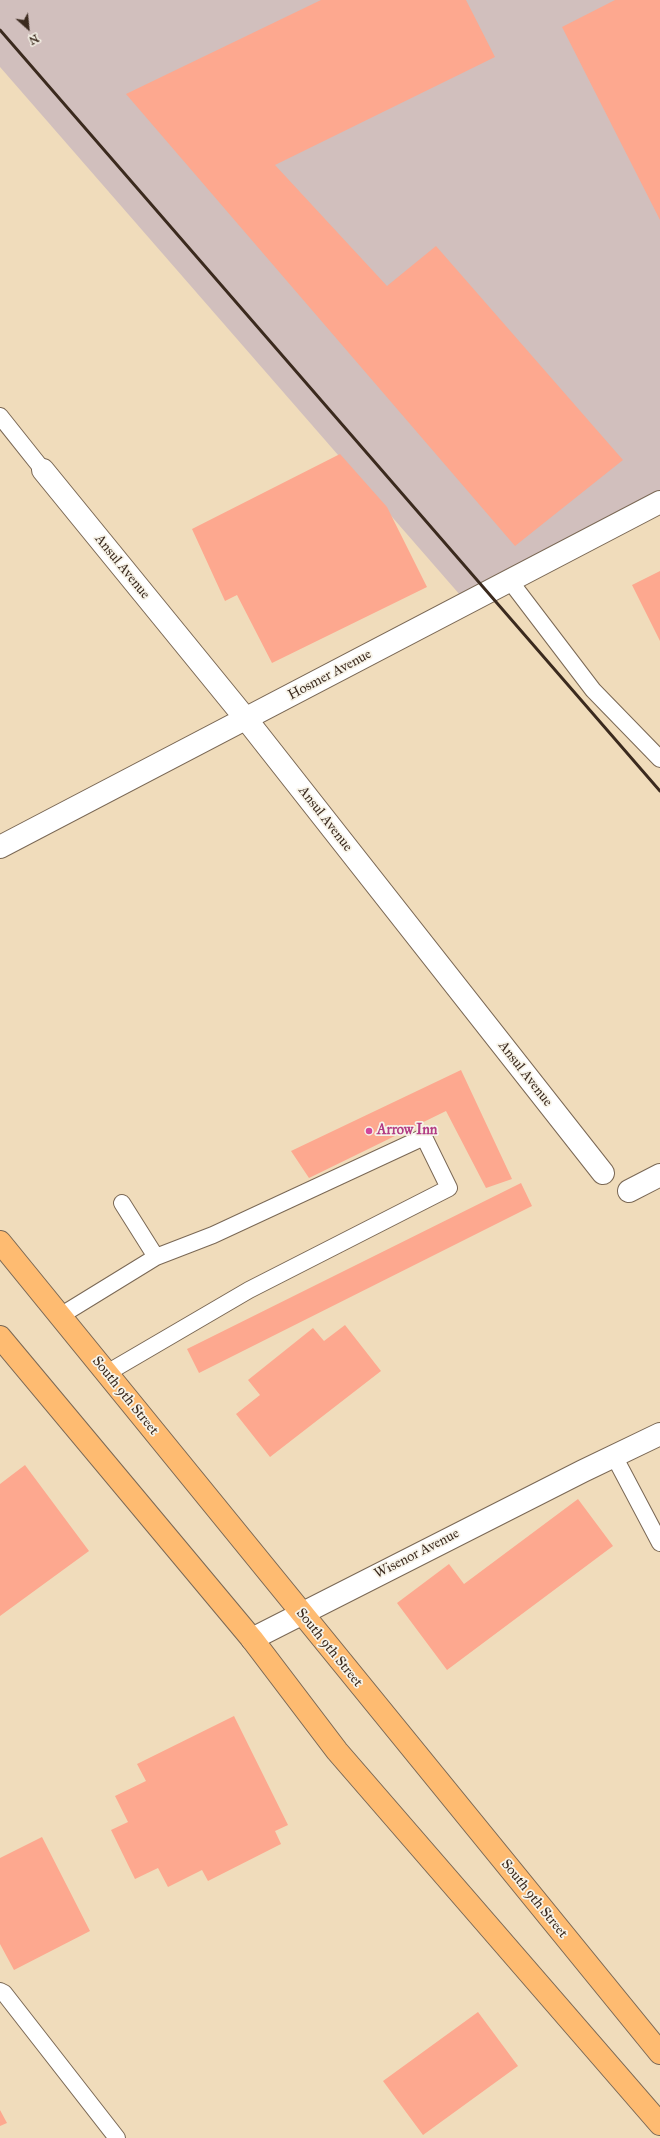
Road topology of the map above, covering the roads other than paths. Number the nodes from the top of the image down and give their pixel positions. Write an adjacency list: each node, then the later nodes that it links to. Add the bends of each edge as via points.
1 (0, 416): 2 (lane)
2 (43, 470): 5 (street, Ansul Avenue)
3 (660, 502): 4 (street, Hosmer Avenue)
4 (510, 581): 5 (street, Hosmer Avenue); 6 (lane, via 593,690)
5 (246, 719): 7 (street, Hosmer Avenue); 8 (street, Ansul Avenue)
6 (660, 758)
7 (0, 848)
8 (603, 1172)
9 (660, 1175): 10 (street)
10 (629, 1191)
11 (122, 1203): 13 (lane)
12 (0, 1242): 14 (main road, South 9th Street)
13 (156, 1257): 14 (lane); 16 (lane, via 213,1235 424,1137 449,1188 249,1290)
14 (60, 1316): 16 (main road, South 9th Street)
15 (0, 1337): 21 (main road)
16 (107, 1373): 20 (main road, South 9th Street)
17 (660, 1434): 18 (street, Wisenor Avenue)
18 (614, 1456): 19 (lane); 20 (street, Wisenor Avenue)
19 (660, 1543)
20 (301, 1612): 21 (street, Wisenor Avenue); 23 (main road, South 9th Street)
21 (252, 1639): 24 (main road, via 337,1751)
22 (0, 1991): 25 (lane)
23 (660, 2053)
24 (660, 2124)
25 (117, 2138)

